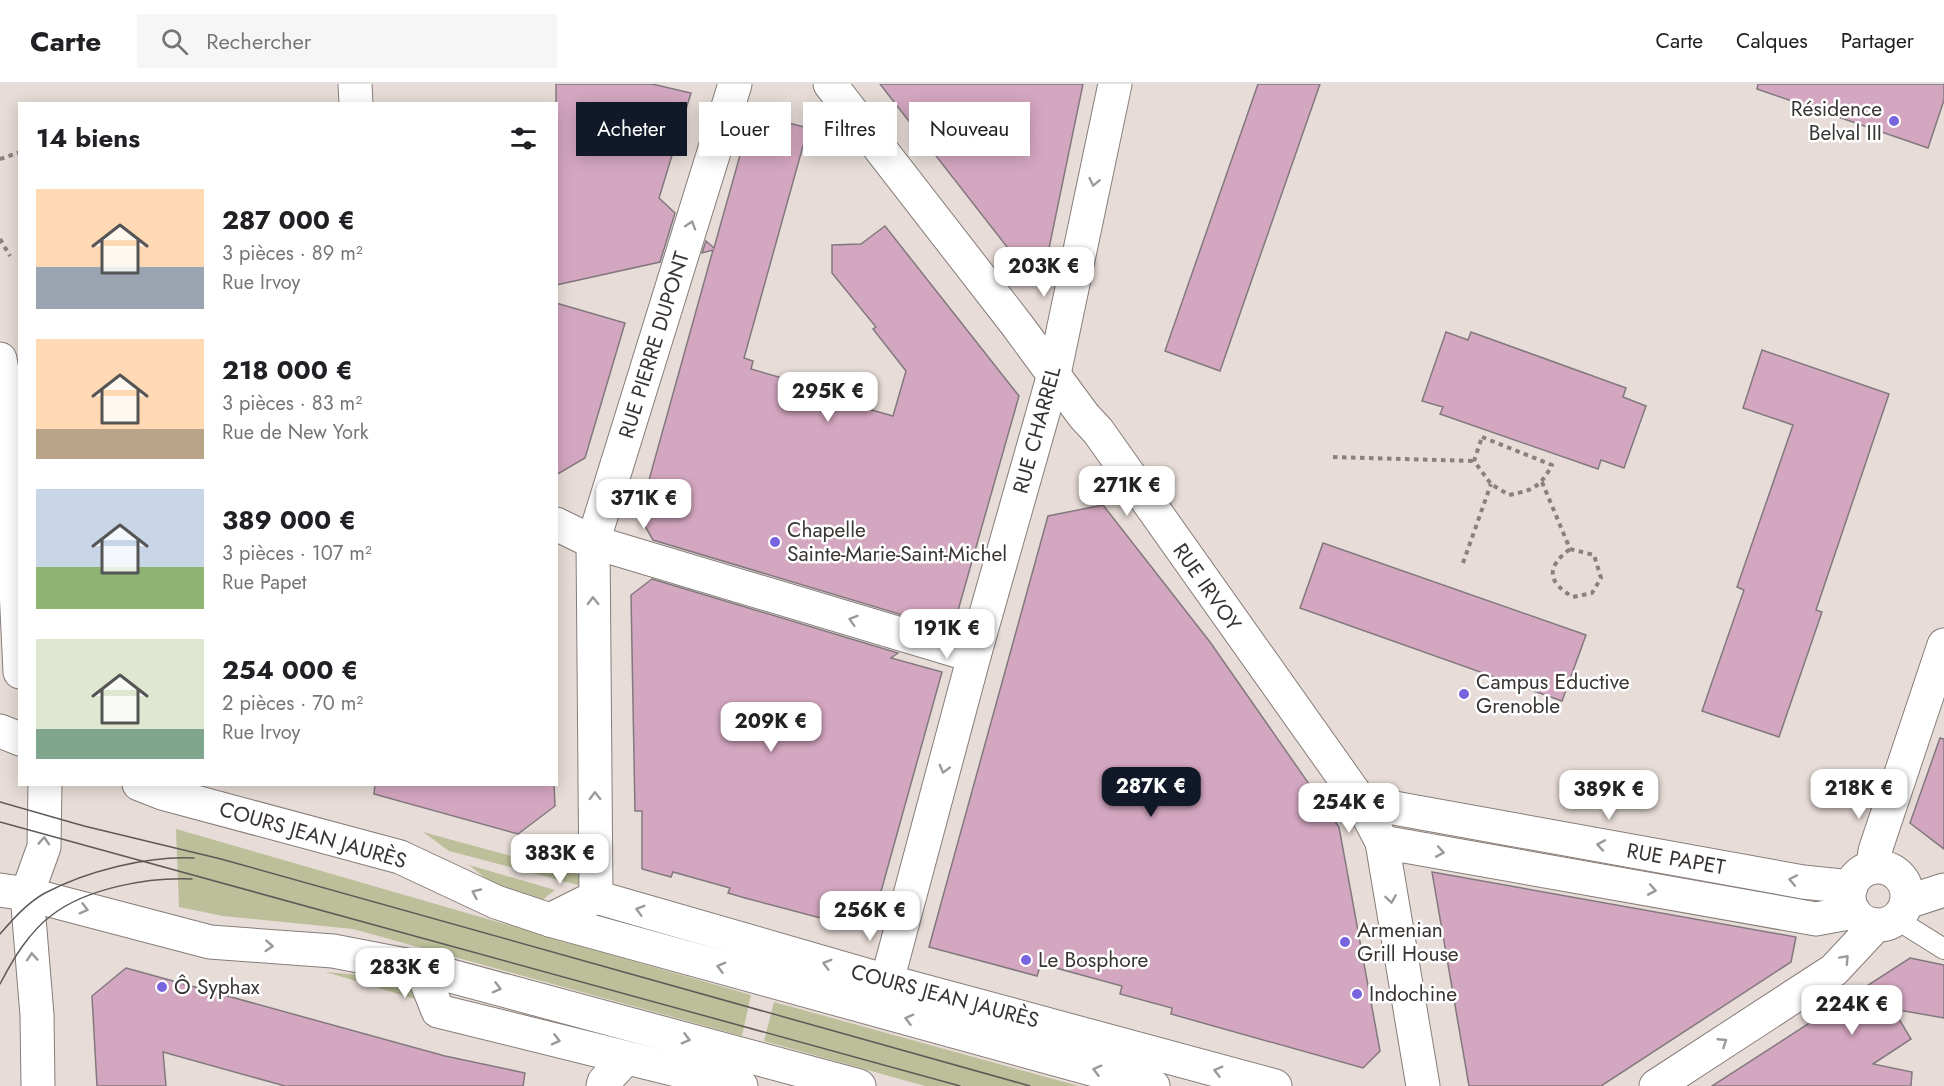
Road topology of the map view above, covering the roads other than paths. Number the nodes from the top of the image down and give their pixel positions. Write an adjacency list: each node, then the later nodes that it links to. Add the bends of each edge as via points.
1 (356, 84): 5 (street)
2 (735, 84): 10 (street, RUE PIERRE DUPONT, one-way to 2)
3 (830, 84): 7 (street, RUE IRVOY)
4 (1115, 84): 7 (street, RUE CHARREL, one-way to 7)
5 (356, 102)
6 (0, 359): 8 (street)
7 (1054, 374): 12 (street, RUE CHARREL); 18 (street, RUE IRVOY)
8 (13, 400): 13 (street)
9 (558, 525): 10 (street)
10 (593, 542): 12 (street, one-way to 10); 22 (street, RUE PIERRE DUPONT, one-way to 10)
11 (1944, 645): 23 (street, via 1875,851)
12 (974, 656): 27 (street, RUE CHARREL, one-way to 27)
13 (18, 664)
14 (0, 731): 15 (street)
15 (18, 738)
16 (45, 786): 21 (street, one-way to 16, via 44,847)
17 (144, 786): 24 (street, COURS JEAN JAURÈS, one-way to 17, via 496,902 400,857)
18 (1361, 802): 19 (street, RUE IRVOY); 23 (street, RUE PAPET, one-way to 18, via 1803,882)
19 (1382, 842): 23 (street, RUE PAPET, one-way to 23, via 1816,920); 35 (street, RUE IRVOY, one-way to 35)
20 (1944, 890): 23 (street)
21 (14, 892): 26 (street, one-way to 26, via 210,942 333,951); 29 (street, one-way to 21, via 37,1015)
22 (596, 897): 24 (street); 27 (street, COURS JEAN JAURÈS, one-way to 22)
23 (1876, 902): 25 (lane); 36 (street, one-way to 23, via 1834,970)
24 (550, 920): 33 (street, COURS JEAN JAURÈS, one-way to 24)
25 (1944, 949)
26 (421, 968): 28 (street, one-way to 28, via 438,1011); 32 (street, one-way to 32)
27 (887, 981): 34 (street, COURS JEAN JAURÈS, one-way to 27)
28 (626, 1058): 30 (street); 31 (street)
29 (38, 1086)
30 (603, 1086)
31 (741, 1086)
32 (859, 1086)
33 (1153, 1086)
34 (1275, 1086)
35 (1423, 1086)
36 (1656, 1086)

